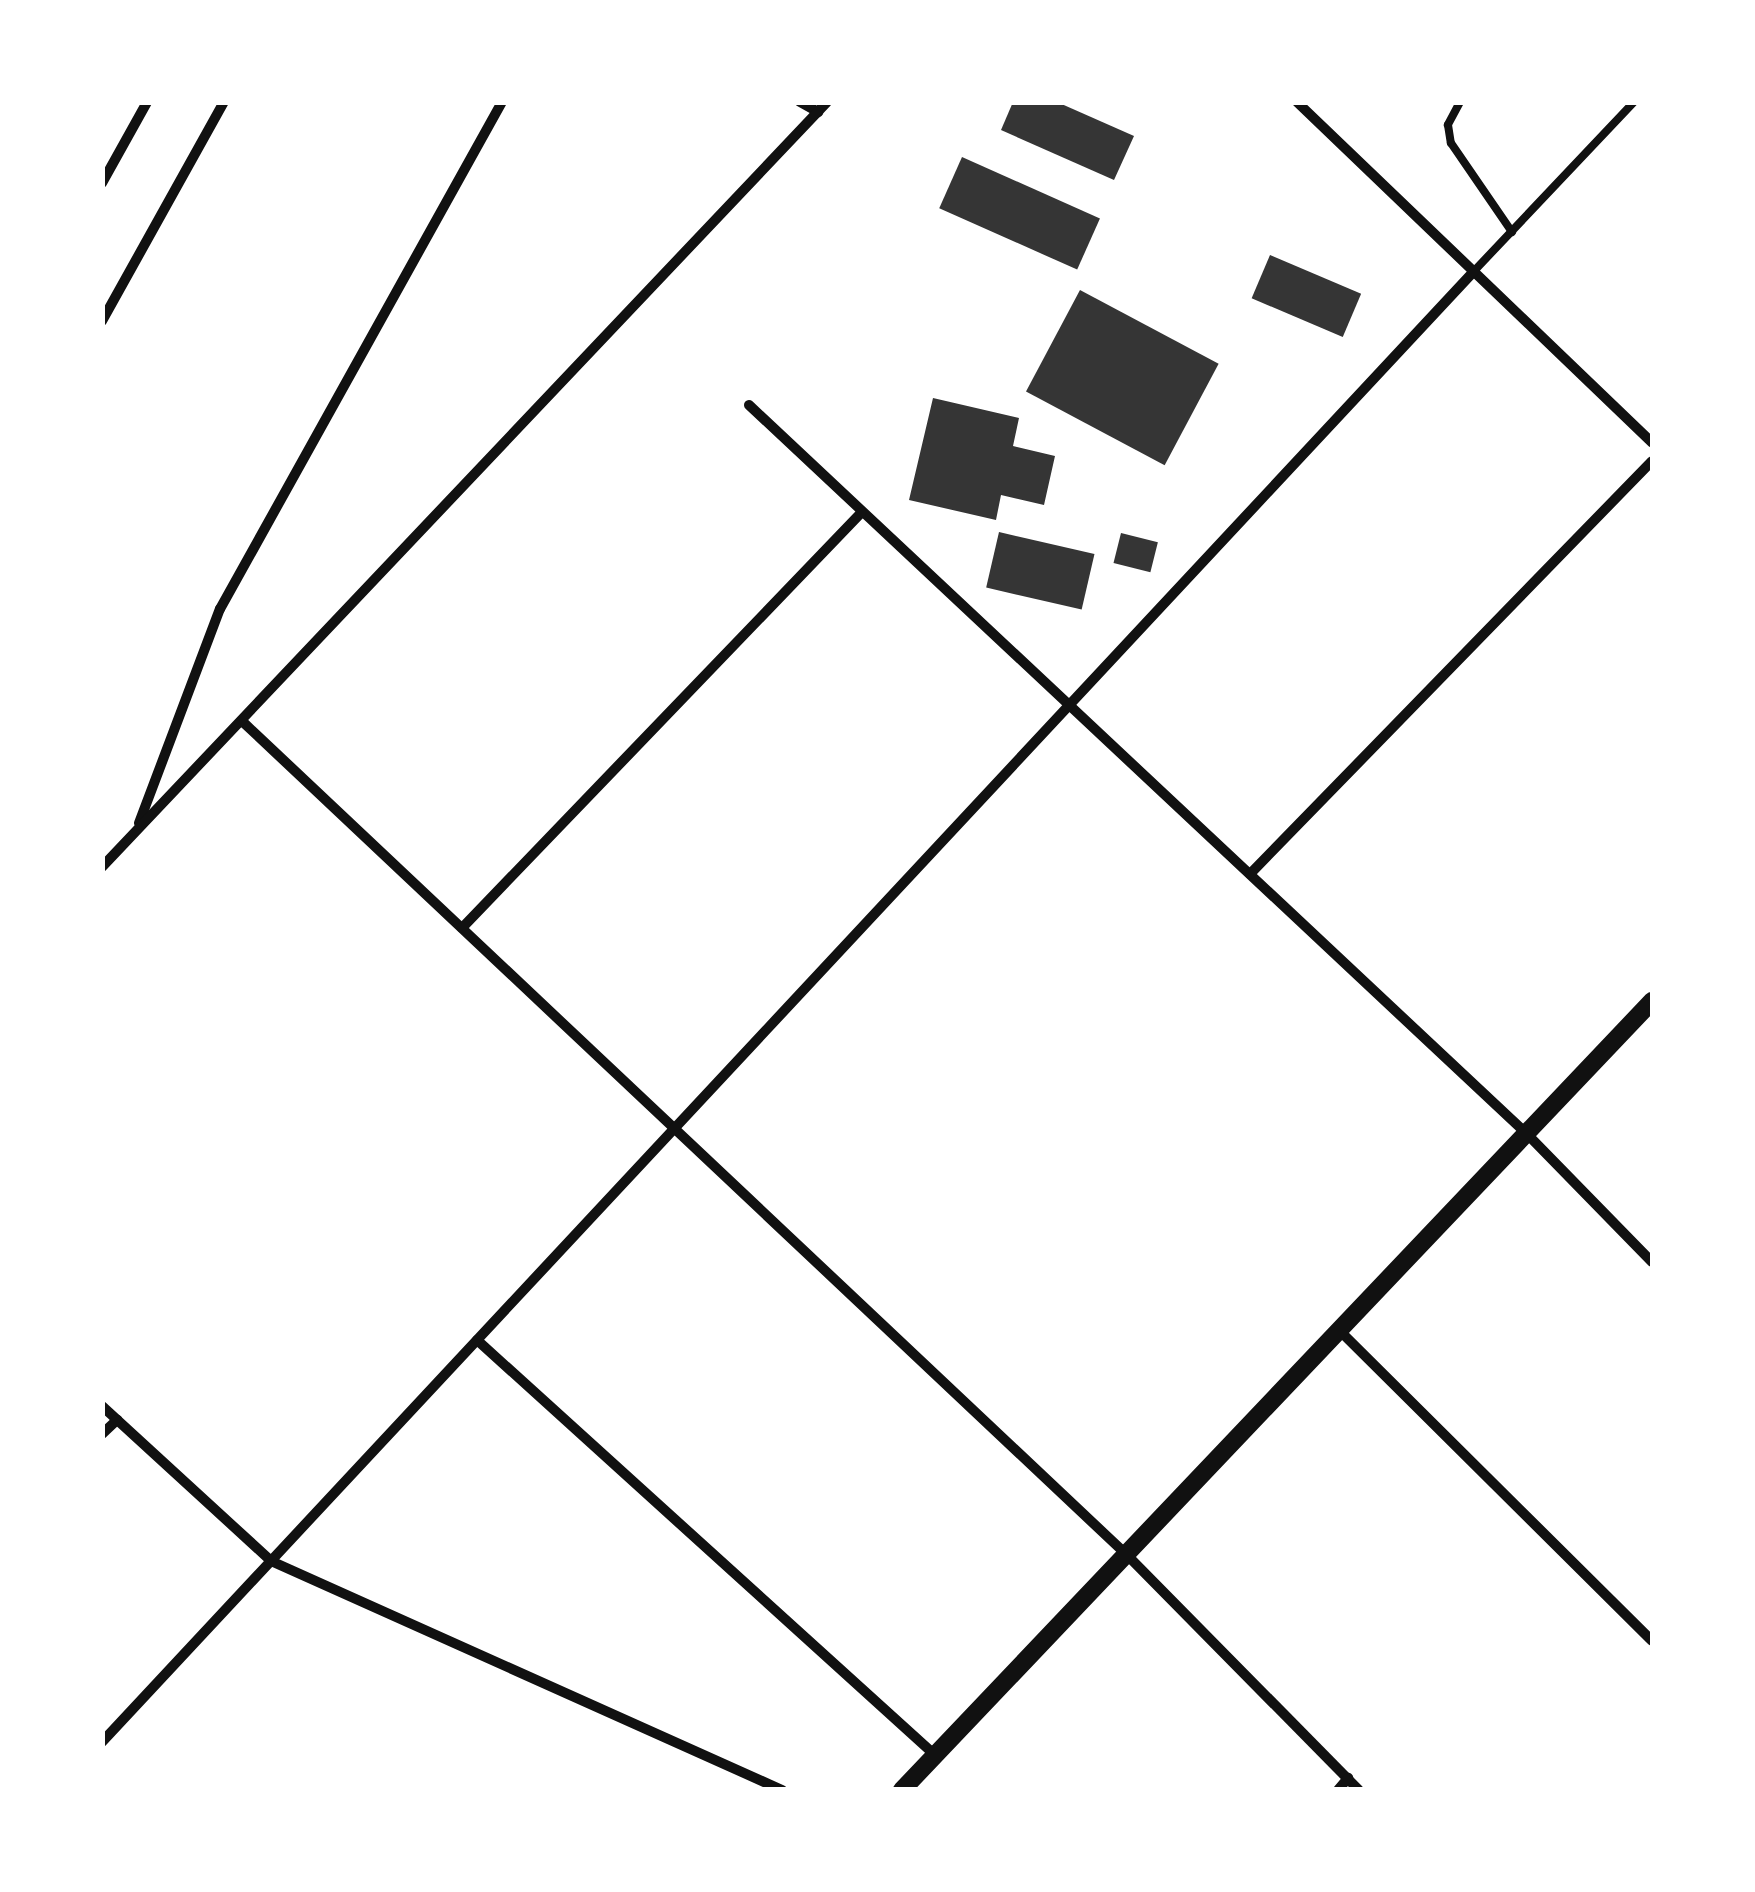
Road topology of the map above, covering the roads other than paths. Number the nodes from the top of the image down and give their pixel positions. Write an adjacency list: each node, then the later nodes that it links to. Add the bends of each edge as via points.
1 (147, 102): 10 (street)
2 (224, 102): 13 (street)
3 (502, 102): 20 (street, via 220,608)
4 (800, 102): 9 (street)
5 (827, 102): 9 (street)
6 (1297, 102): 12 (street)
7 (1460, 102): 11 (lane, via 1448,125 1451,143)
8 (1634, 102): 11 (lane)
9 (818, 112): 19 (street)
10 (102, 183)
11 (1512, 232): 12 (lane)
12 (1476, 270): 15 (street); 18 (street)
13 (102, 321)
14 (749, 404): 17 (street)
15 (1652, 442)
16 (1652, 461): 22 (street)
17 (862, 513): 18 (street); 23 (street)
18 (1070, 704): 22 (street); 25 (street)
19 (243, 722): 20 (street); 23 (street)
20 (138, 828): 21 (street)
21 (102, 867)
22 (1250, 874): 26 (street)
23 (462, 928): 25 (street)
24 (1652, 1002): 26 (street)
25 (674, 1128): 29 (street); 33 (street)
26 (1526, 1134): 27 (street); 28 (street)
27 (1652, 1262)
28 (1341, 1332): 33 (street); 35 (street)
29 (478, 1340): 34 (street); 37 (street)
30 (102, 1406): 31 (street)
31 (116, 1420): 32 (street); 34 (street)
32 (102, 1434)
33 (1129, 1557): 37 (street); 38 (street)
34 (271, 1561): 36 (street); 39 (street)
35 (1652, 1641)
36 (102, 1742)
37 (936, 1755): 40 (street)
38 (1348, 1778): 41 (street); 42 (street)
39 (782, 1790)
40 (902, 1790)
41 (1338, 1790)
42 (1359, 1790)

